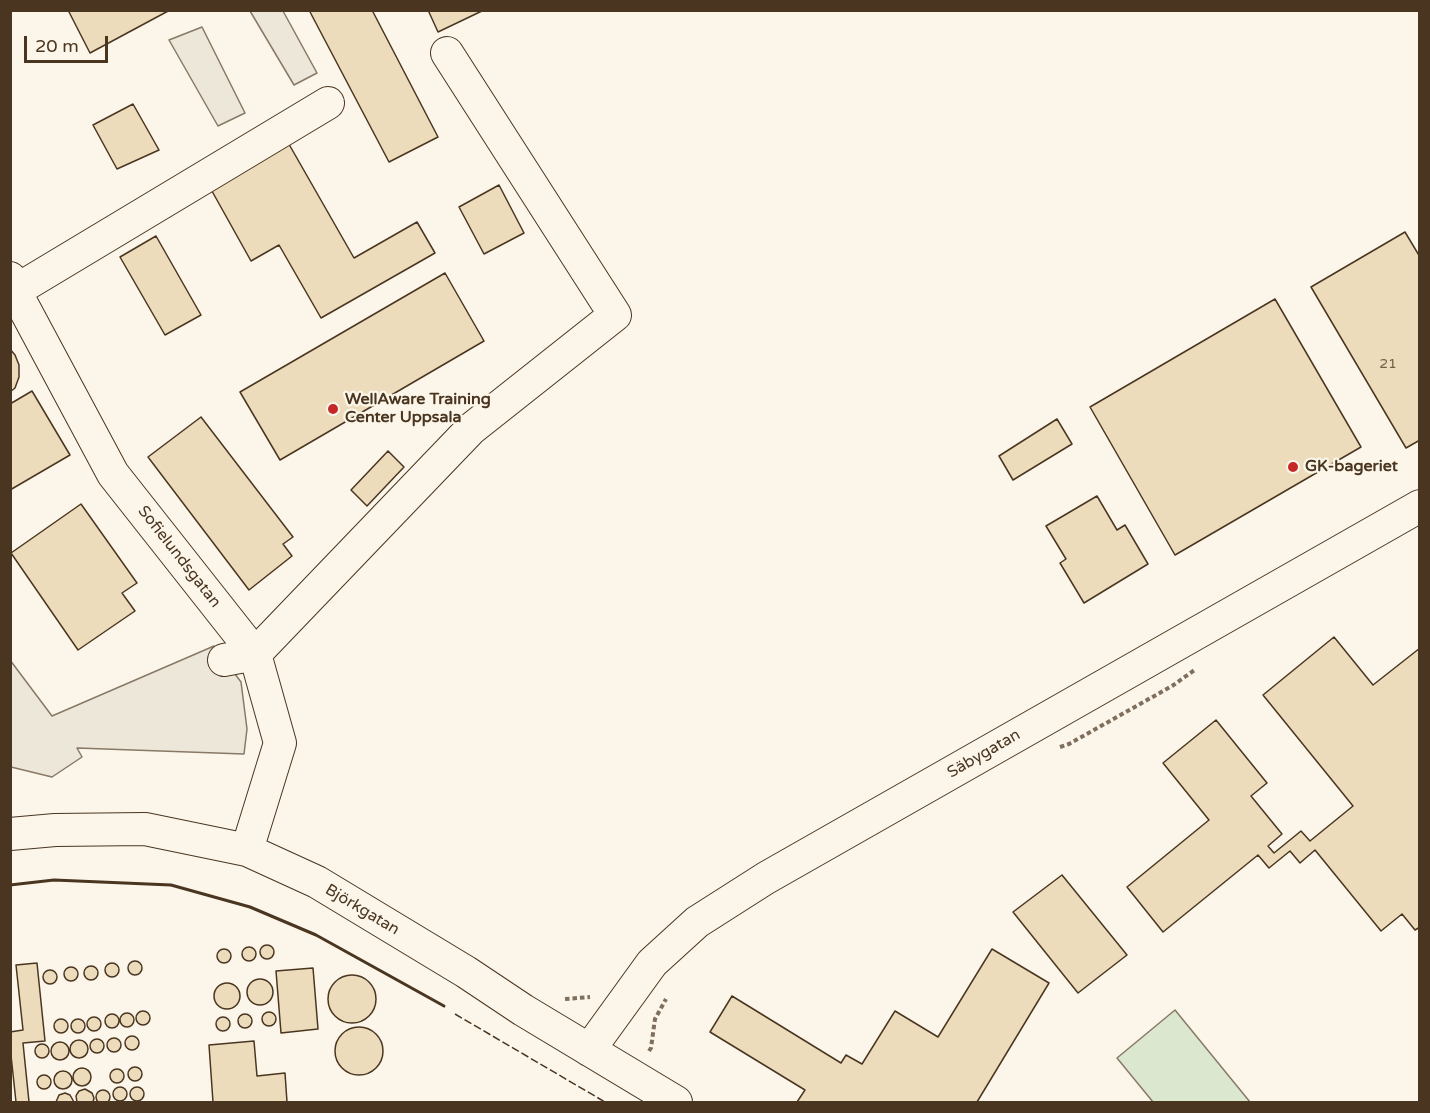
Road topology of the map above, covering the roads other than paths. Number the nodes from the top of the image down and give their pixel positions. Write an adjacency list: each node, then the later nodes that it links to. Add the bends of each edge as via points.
1 (447, 53): 5 (street, via 615,315 471,429)
2 (328, 103): 3 (street)
3 (13, 284): 5 (street, Sofielundsgatan, via 113,474)
4 (1419, 506): 9 (street, Säbygatan, via 766,878 697,922 652,963)
5 (255, 654): 6 (street); 8 (street, Sofielundsgatan, via 280,743)
6 (224, 660)
7 (10, 834): 8 (street, Björkgatan, via 145,829)
8 (247, 850): 9 (street, Björkgatan, via 316,882)
9 (589, 1050): 10 (street, Björkgatan)
10 (676, 1102)

